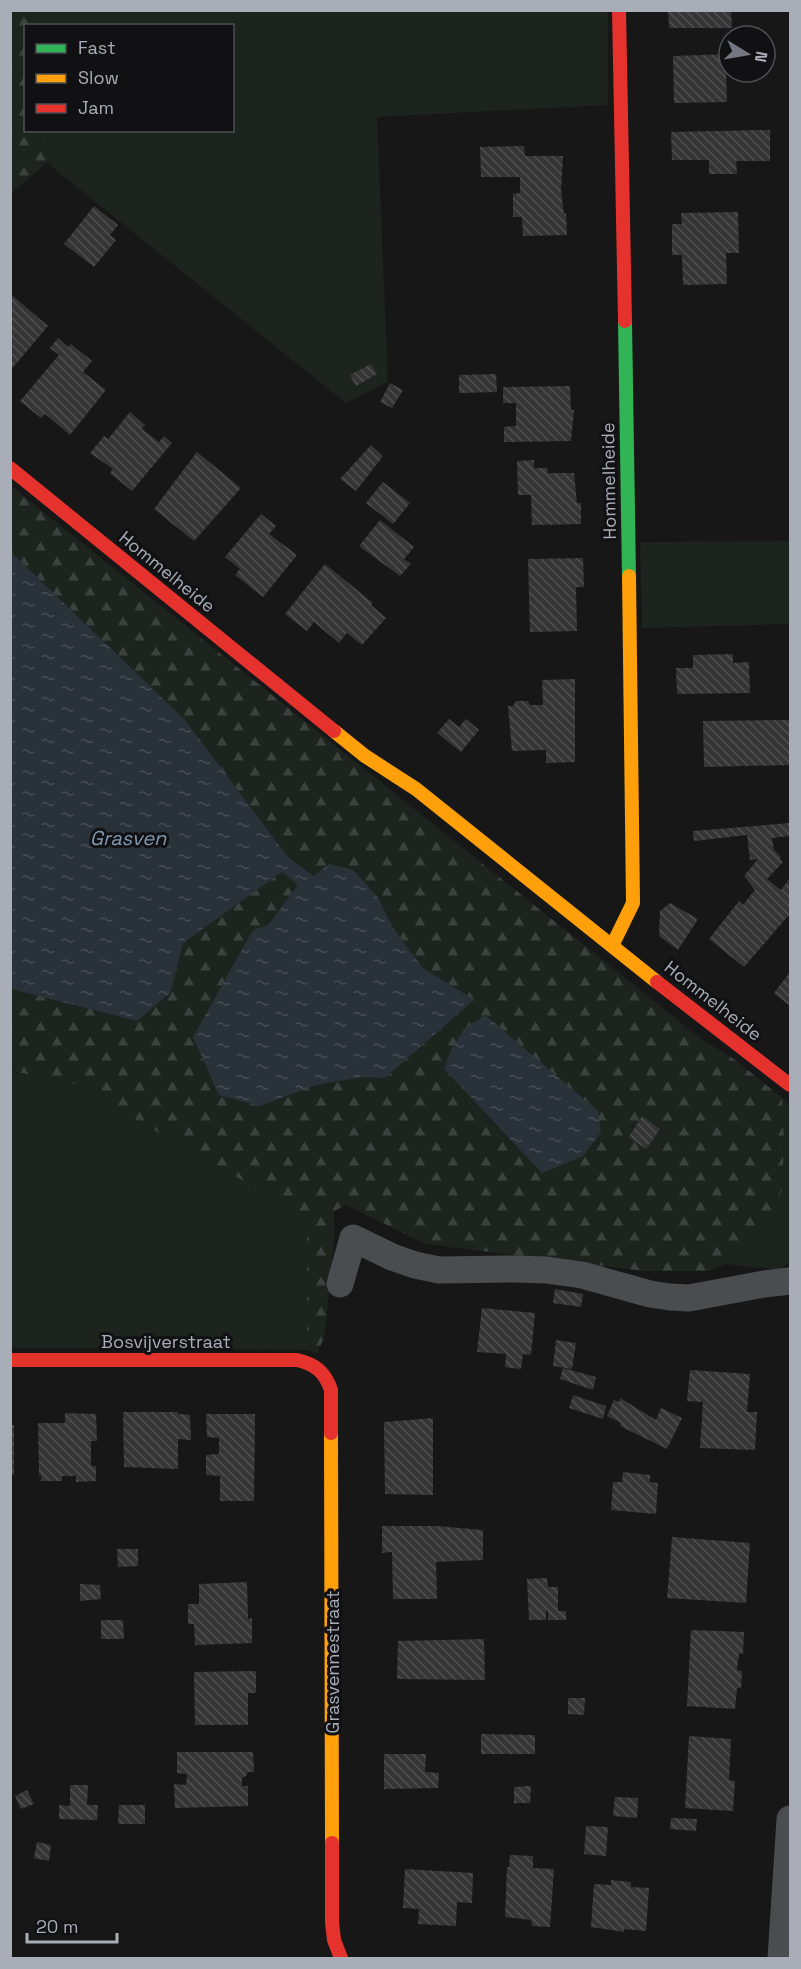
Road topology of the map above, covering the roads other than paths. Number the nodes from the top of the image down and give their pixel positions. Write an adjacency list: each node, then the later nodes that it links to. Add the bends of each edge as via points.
1 (619, 10): 3 (street, Hommelheide, via 633,903)
2 (10, 468): 3 (street, Hommelheide, via 364,756 416,789)
3 (612, 946): 4 (street, Hommelheide)
4 (790, 1085)
5 (790, 1281): 6 (street, via 712,1296 670,1297 546,1270 439,1270 392,1257 353,1238)
6 (340, 1284)
7 (10, 1360): 8 (street, Bosvijverstraat, via 297,1360)
8 (320, 1367): 10 (street, Grasvennestraat, via 331,1390 332,1922)
9 (790, 1819): 11 (street)
10 (341, 1959)
11 (782, 1959)

